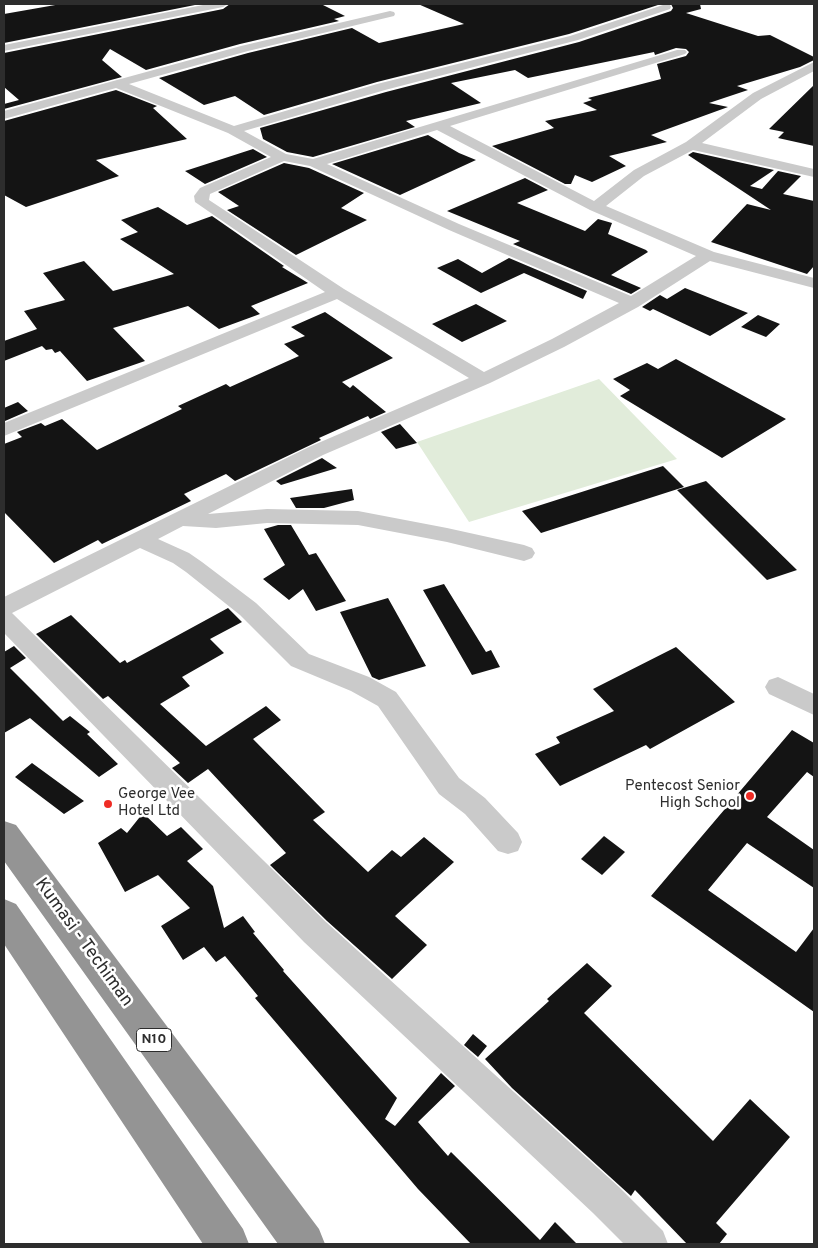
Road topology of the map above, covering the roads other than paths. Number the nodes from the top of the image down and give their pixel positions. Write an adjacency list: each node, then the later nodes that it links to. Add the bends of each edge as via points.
1 (223, 4): 4 (street)
2 (666, 7): 12 (street, via 574,38 400,82)
3 (390, 14): 9 (street, via 245,48)
4 (7, 45)
5 (681, 52): 11 (street)
6 (814, 66): 7 (street)
7 (789, 79): 8 (street); 13 (street, via 757,96)
8 (806, 82)
9 (117, 84): 10 (street); 12 (street)
10 (4, 115)
11 (437, 125): 15 (street); 17 (street)
12 (233, 130): 14 (street)
13 (691, 146): 16 (street); 17 (street, via 638,172)
14 (282, 157): 15 (street); 20 (street, via 205,191 201,196 202,202)
15 (314, 163): 21 (street)
16 (814, 173)
17 (594, 207): 18 (street)
18 (708, 255): 19 (street); 21 (street)
19 (814, 284)
20 (338, 293): 22 (street); 23 (street)
21 (632, 303): 22 (street)
22 (483, 379): 24 (street, via 316,451)
23 (4, 430)
24 (179, 519): 25 (street); 26 (street, via 216,521 267,516 358,518)
25 (138, 539): 27 (street); 32 (street, via 194,567 248,609 300,660 360,684 387,699 449,786 475,806)
26 (524, 553)
27 (4, 607)
28 (4, 619): 36 (street, via 315,932)
29 (778, 687): 30 (street)
30 (814, 705)
31 (4, 835): 35 (highway, Kumasi - Techiman / N10)
32 (508, 842)
33 (4, 915): 34 (highway)
34 (228, 1244)
35 (304, 1244)
36 (650, 1244)

